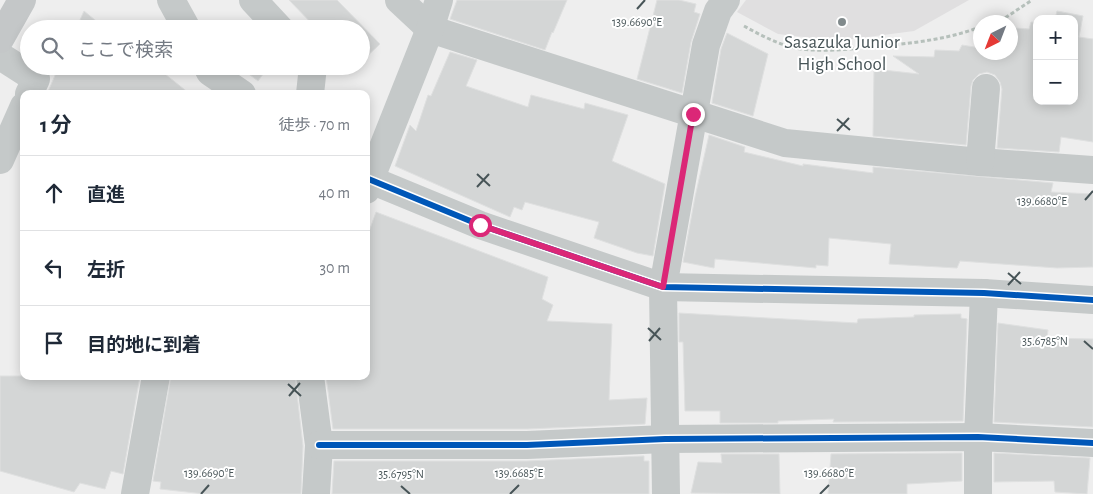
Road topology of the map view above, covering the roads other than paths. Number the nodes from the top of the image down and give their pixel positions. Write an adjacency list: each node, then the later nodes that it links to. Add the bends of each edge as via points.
1 (22, 0): 10 (main road)
2 (171, 0): 7 (street)
3 (253, 0): 8 (street)
4 (399, 0): 9 (street)
5 (438, 0): 9 (street)
6 (722, 6): 20 (street, via 706,45)
7 (182, 20)
8 (272, 20)
9 (430, 29): 20 (street); 25 (street)
10 (0, 39)
11 (0, 56): 12 (street)
12 (20, 68)
13 (31, 75): 17 (street, via 36,78)
14 (214, 75): 18 (street)
15 (312, 75): 19 (street)
16 (986, 88): 23 (street)
17 (31, 90)
18 (236, 90)
19 (310, 90)
20 (693, 114): 23 (street, via 785,143); 27 (street)
21 (20, 115): 22 (street)
22 (0, 160)
23 (980, 162): 24 (street)
24 (1093, 170)
25 (370, 175)
26 (370, 183): 27 (street, via 480,225)
27 (663, 287): 28 (street); 33 (street)
28 (984, 293): 29 (street); 32 (street)
29 (1093, 300)
30 (155, 380): 36 (street)
31 (311, 380): 35 (street)
32 (978, 437): 33 (street); 34 (street); 39 (street)
33 (665, 439): 35 (street, via 527,445); 38 (street)
34 (1093, 443)
35 (319, 445): 37 (street)
36 (135, 494)
37 (316, 494)
38 (666, 494)
39 (978, 494)

